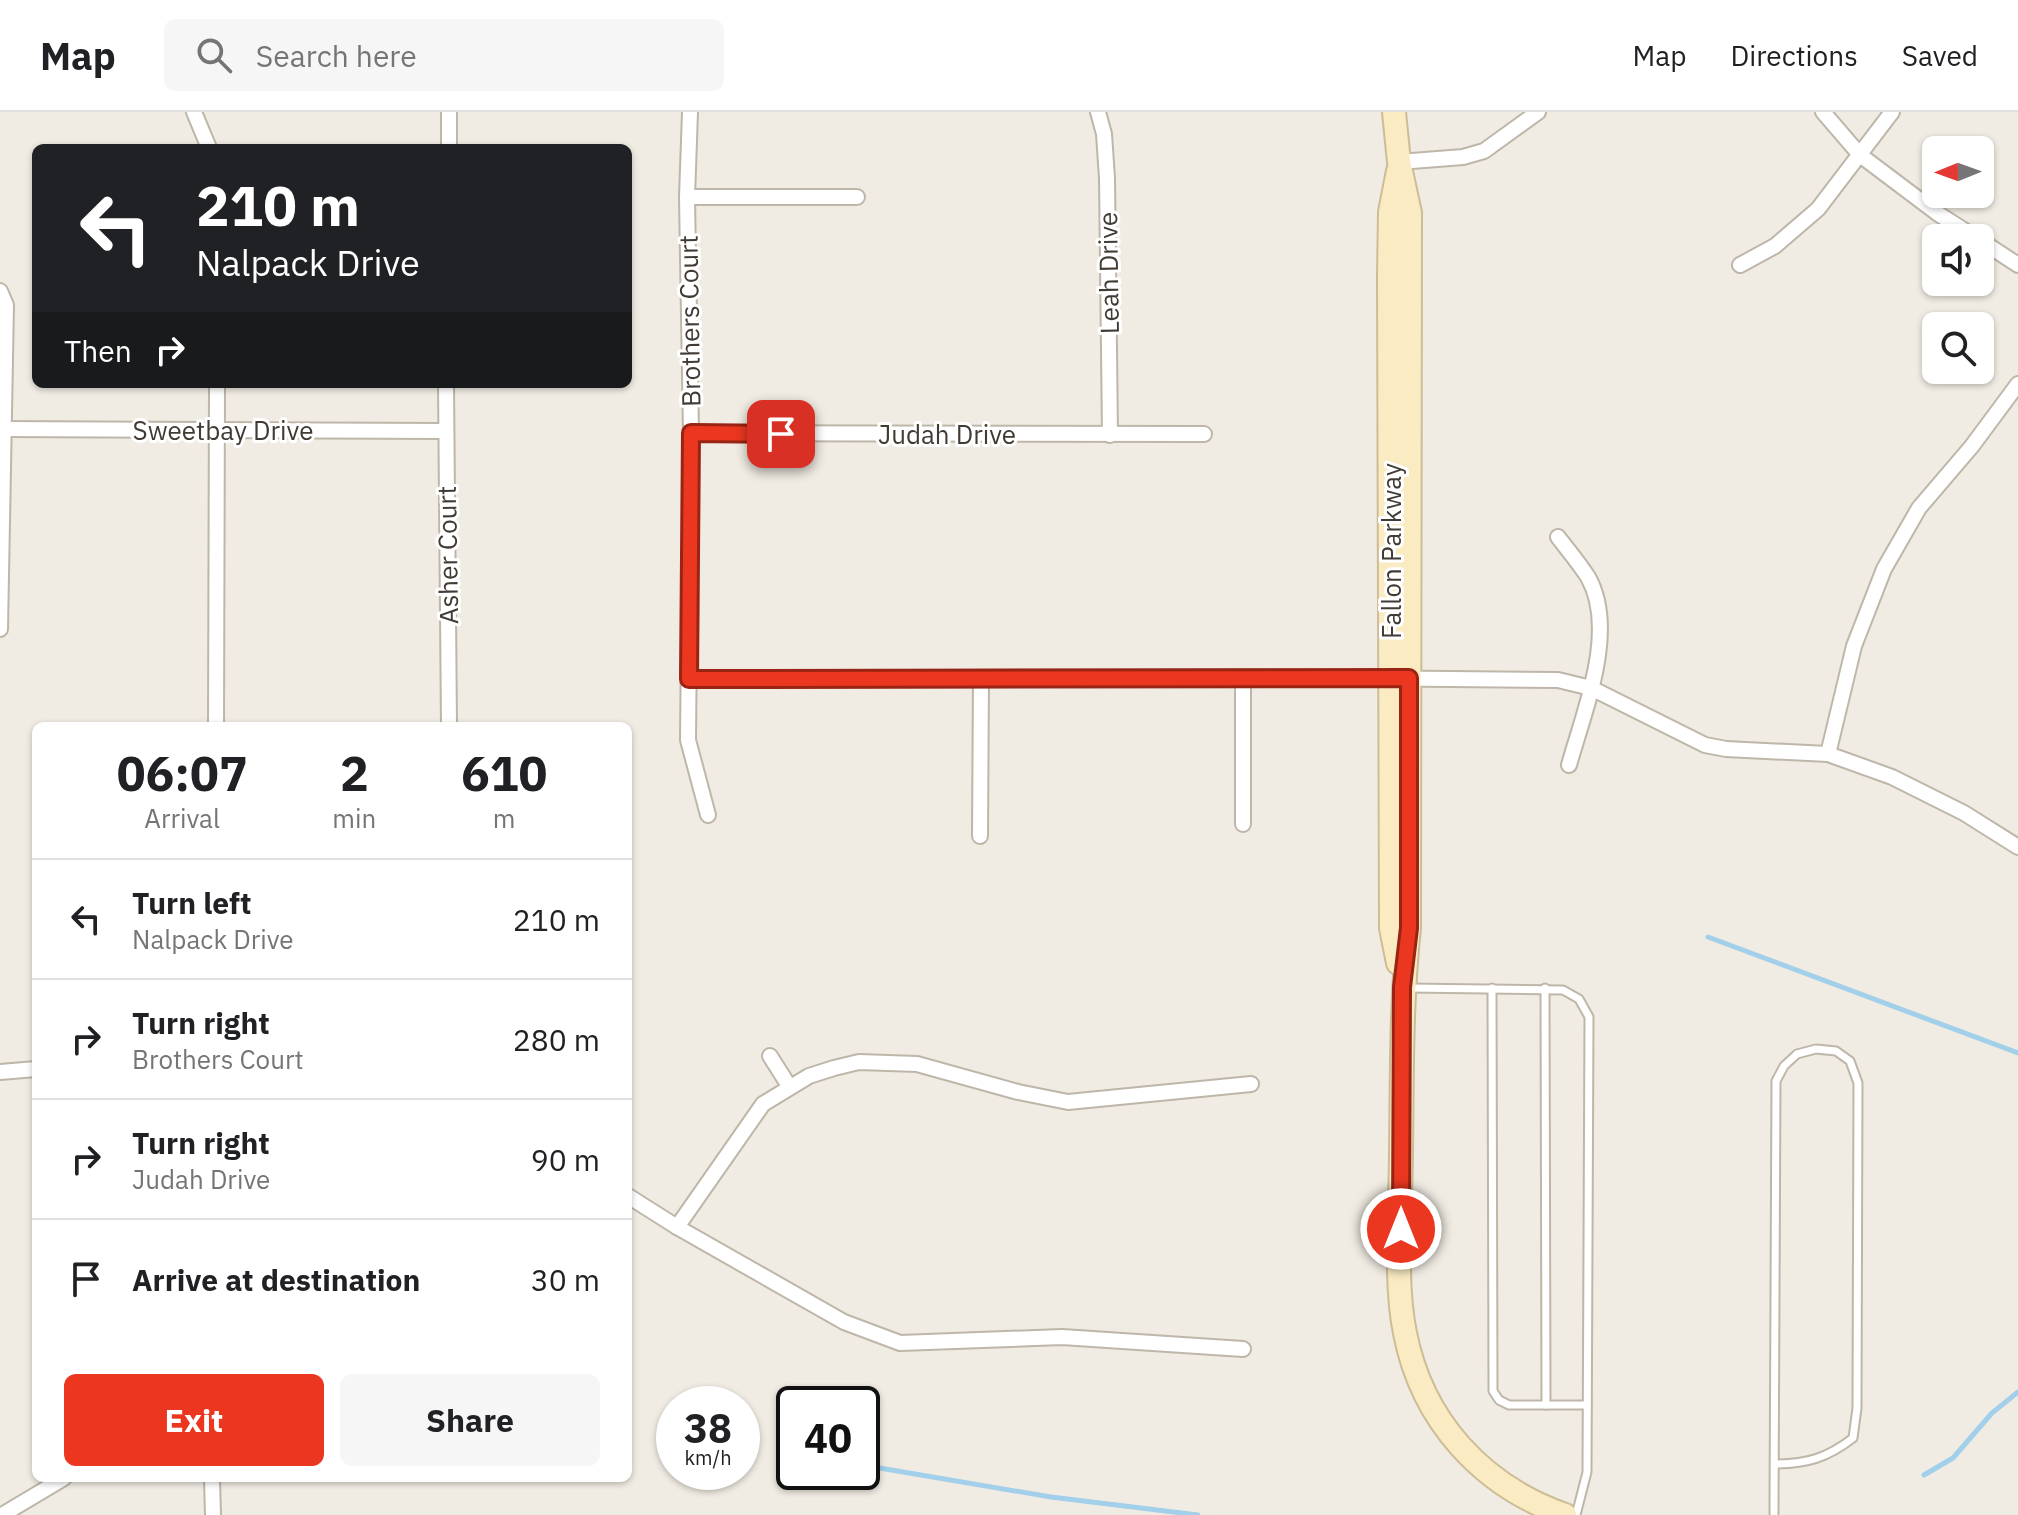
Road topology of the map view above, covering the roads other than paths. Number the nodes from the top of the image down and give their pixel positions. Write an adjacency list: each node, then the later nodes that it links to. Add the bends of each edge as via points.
1 (194, 112): 9 (street)
2 (449, 112): 10 (street)
3 (690, 112): 13 (street, Brothers Court)
4 (1098, 112): 28 (street, Leah Drive, via 1107,178)
5 (1394, 112): 12 (street, Fallon Parkway)
6 (1538, 112): 12 (street, via 1484,151)
7 (1823, 112): 11 (street)
8 (1892, 112): 11 (street)
9 (207, 144)
10 (449, 144)
11 (1860, 155): 15 (street); 17 (street, via 1818,209 1775,246)
12 (1399, 162): 33 (street, Fallon Parkway, via 1390,212)
13 (687, 197): 14 (street); 26 (street, Brothers Court)
14 (857, 197)
15 (1954, 224)
16 (1994, 249): 18 (street)
17 (1740, 265)
18 (2018, 265)
19 (0, 291): 23 (street, via 6,305)
20 (2018, 384): 38 (street, via 1919,508 1884,569 1854,646)
21 (217, 388): 24 (street)
22 (446, 388): 25 (street, Asher Court)
23 (2, 428): 24 (street, Sweetbay Drive); 30 (street)
24 (218, 430): 25 (street, Sweetbay Drive); 36 (street)
25 (445, 431): 37 (street, Asher Court)
26 (691, 433): 28 (street, Judah Drive); 34 (street, Brothers Court)
27 (1204, 434): 28 (street, Judah Drive)
28 (1110, 435)
29 (1558, 537): 35 (street, via 1589,579 1599,617 1600,655)
30 (0, 629)
31 (1243, 677): 32 (street); 33 (street); 41 (street)
32 (981, 678): 34 (street); 42 (street)
33 (1400, 678): 35 (street, via 1558,680); 44 (street, Fallon Parkway, via 1391,928)
34 (689, 679): 40 (street, Brothers Court, via 688,740)
35 (1591, 688): 38 (street, via 1705,745); 39 (street)
36 (216, 722)
37 (449, 722)
38 (1828, 754): 43 (street, via 1892,777)
39 (1569, 765)
40 (708, 815)
41 (1243, 824)
42 (980, 836)
43 (2018, 847)
44 (1402, 987): 45 (lane); 62 (street, Fallon Parkway, via 1401,1292 1404,1332 1416,1373 1441,1423 1466,1454 1498,1483)
45 (1492, 988): 46 (lane); 55 (lane, via 1493,1391 1509,1405)
46 (1545, 988): 55 (lane); 56 (lane, via 1579,999 1589,1017)
47 (770, 1056): 51 (street)
48 (32, 1069): 49 (street)
49 (0, 1072)
50 (1251, 1084): 51 (street, via 1068,1102 917,1064 859,1062)
51 (789, 1086): 53 (street, via 763,1104)
52 (632, 1199): 53 (street)
53 (677, 1227): 54 (street, via 844,1322 900,1343 1062,1337)
54 (1243, 1349)
55 (1546, 1405): 56 (lane)
56 (1587, 1405): 63 (lane, via 1587,1472)
57 (1774, 1464): 57 (lane, via 1776,1081 1797,1054 1836,1051 1850,1061 1858,1083 1853,1438 1830,1455); 64 (lane)
58 (57, 1482): 60 (street)
59 (212, 1482): 61 (street)
60 (2, 1515)
61 (213, 1515)
62 (1565, 1515)
63 (1576, 1515)
64 (1774, 1515)

